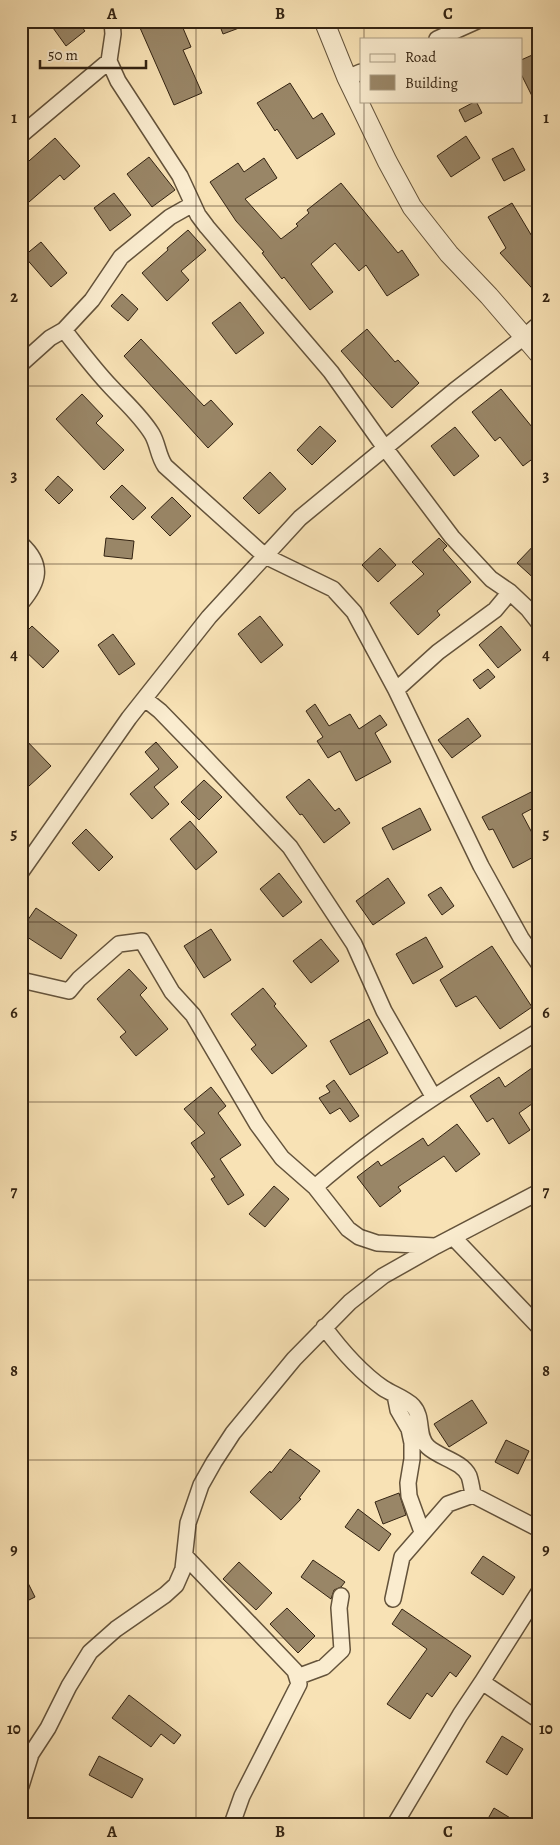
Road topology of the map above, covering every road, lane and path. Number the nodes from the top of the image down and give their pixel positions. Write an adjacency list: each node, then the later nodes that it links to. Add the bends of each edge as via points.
1 (112, 21): 5 (street)
2 (324, 21): 6 (street)
3 (477, 21): 4 (street)
4 (439, 38)
5 (109, 61): 9 (street); 10 (street, via 123,90 180,176)
6 (354, 75): 7 (street)
7 (360, 91)
8 (364, 102): 13 (street, via 387,161 412,207 449,254)
9 (21, 135)
10 (193, 204): 12 (street, via 170,217 121,257 92,300); 16 (street, via 217,241 331,372)
11 (539, 324): 13 (street)
12 (64, 330): 15 (street); 18 (street, via 153,435 159,458 165,466)
13 (524, 337): 14 (street); 16 (street)
14 (539, 354)
15 (21, 364)
16 (385, 448): 18 (street, via 300,518); 19 (street, via 452,537 490,579)
17 (21, 544): 20 (street, via 33,559 36,571 33,589)
18 (265, 556): 22 (street, via 333,588 354,612); 23 (street, via 209,617)
19 (510, 592): 21 (street); 22 (street, via 495,610 438,652)
20 (21, 603)
21 (539, 623)
22 (396, 690): 25 (street, via 481,866)
23 (145, 698): 24 (street); 28 (street, via 198,749 290,848 354,944 384,1011)
24 (22, 869)
25 (539, 964)
26 (21, 980): 29 (street, via 70,991 119,944 142,941 172,992 193,1015 257,1124 282,1158)
27 (539, 1031): 28 (street)
28 (433, 1096): 29 (street, via 342,1163)
29 (315, 1187): 32 (street, via 348,1229 359,1237 377,1243)
30 (539, 1192): 31 (street)
31 (453, 1237): 32 (street); 34 (street)
32 (436, 1246): 33 (street, via 368,1287)
33 (324, 1327): 35 (street, via 338,1348 364,1373); 39 (street, via 255,1405 214,1462 194,1502)
34 (539, 1327)
35 (395, 1395): 36 (street, via 419,1413 421,1436 427,1446 468,1475); 38 (street, via 412,1443 409,1496)
36 (473, 1495): 37 (street); 38 (street, via 448,1504)
37 (539, 1529)
38 (422, 1532): 42 (street, via 402,1557)
39 (185, 1556): 43 (street); 46 (street, via 176,1585 116,1628 90,1652 48,1728)
40 (539, 1592): 44 (street)
41 (341, 1596): 43 (street, via 342,1650 324,1667)
42 (393, 1599)
43 (297, 1676): 49 (street, via 300,1684 242,1796)
44 (482, 1682): 45 (street); 48 (street, via 460,1715)
45 (539, 1720)
46 (26, 1753): 47 (street)
47 (21, 1786)
48 (402, 1821)
49 (232, 1824)

